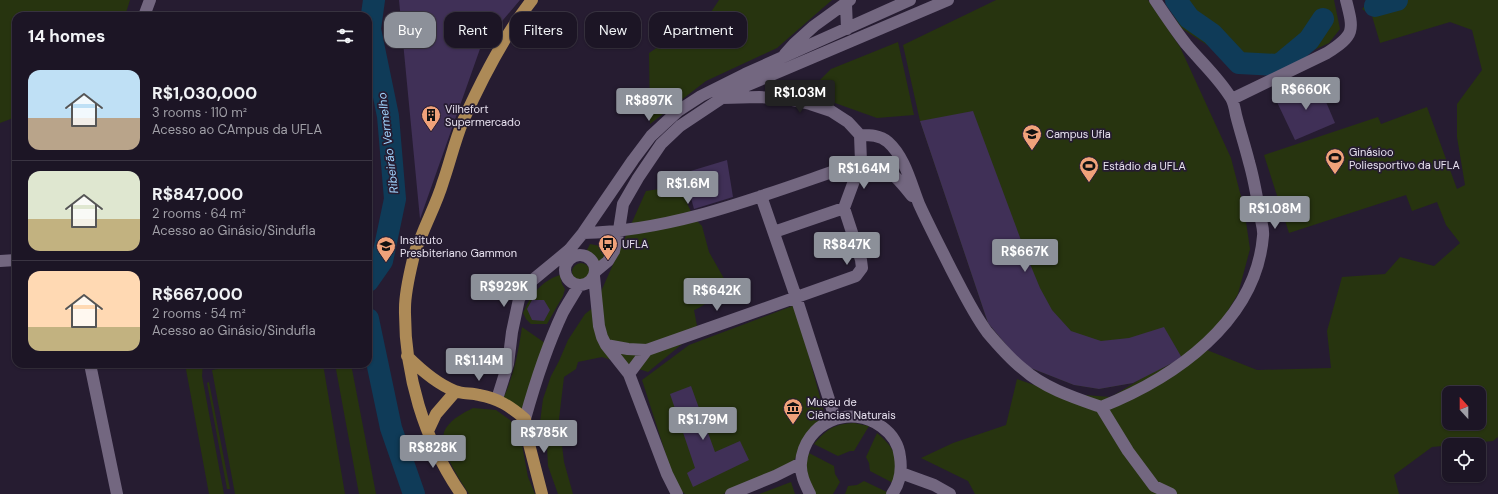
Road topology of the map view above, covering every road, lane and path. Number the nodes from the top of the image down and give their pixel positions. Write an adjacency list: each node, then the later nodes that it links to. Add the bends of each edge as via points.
1 (150, 0): 8 (street)
2 (532, 0): 29 (main road, via 493,61 463,122 439,194 415,253 405,308)
3 (910, 0): 9 (street)
4 (948, 0): 11 (street)
5 (1155, 0): 12 (street, via 1175,30)
6 (1346, 0): 12 (street, via 1352,29 1340,45 1328,54)
7 (848, 2): 9 (street); 10 (street, via 814,26)
8 (146, 12)
9 (847, 29): 10 (street)
10 (783, 56): 20 (street, via 701,96 678,111 651,136)
11 (722, 98): 13 (street, via 759,97 810,104 831,111 848,122); 18 (street, via 680,126 661,144 623,204)
12 (1232, 99): 34 (street, via 1254,179 1264,234 1251,283 1239,305 1220,329 1183,364 1129,396)
13 (860, 135): 14 (street); 16 (street, via 882,137 889,143 906,171)
14 (861, 162): 15 (street); 16 (street, via 884,167 901,182); 17 (street)
15 (761, 196): 18 (street, via 678,220); 19 (street)
16 (919, 204): 34 (street, via 962,291 987,331 1023,369 1039,381)
17 (844, 208): 19 (street); 26 (street, via 862,268 856,276)
18 (619, 230): 20 (street); 24 (street, via 614,251)
19 (774, 232): 26 (street)
20 (582, 234): 21 (street)
21 (570, 254): 24 (street, via 592,260); 25 (street, via 565,271 567,278); 33 (street, via 529,283 519,299 508,364)
22 (12, 260): 23 (street)
23 (0, 261)
24 (595, 274): 25 (street, via 591,281); 27 (street, via 599,326)
25 (579, 285): 36 (street, via 563,312)
26 (796, 296): 28 (street); 35 (street)
27 (606, 345): 28 (street); 31 (street)
28 (647, 350): 31 (street)
29 (407, 356): 32 (main road, via 418,368); 37 (main road, via 410,377)
30 (91, 368): 40 (street)
31 (629, 374): 43 (street)
32 (455, 392): 33 (main road); 37 (main road, via 436,414)
33 (497, 399): 36 (main road)
34 (1101, 407): 48 (street, via 1128,451 1154,486)
35 (835, 418): 38 (street, via 818,428 806,443); 39 (street, via 855,415 874,420 890,432 900,449)
36 (525, 419): 42 (main road)
37 (428, 431): 41 (main road)
38 (801, 463): 44 (street); 45 (street, via 803,482)
39 (901, 473): 46 (street, via 897,488); 47 (street)
40 (117, 494)
41 (461, 494)
42 (542, 494)
43 (677, 494)
44 (731, 494)
45 (809, 494)
46 (892, 494)
47 (950, 494)
48 (1171, 494)

